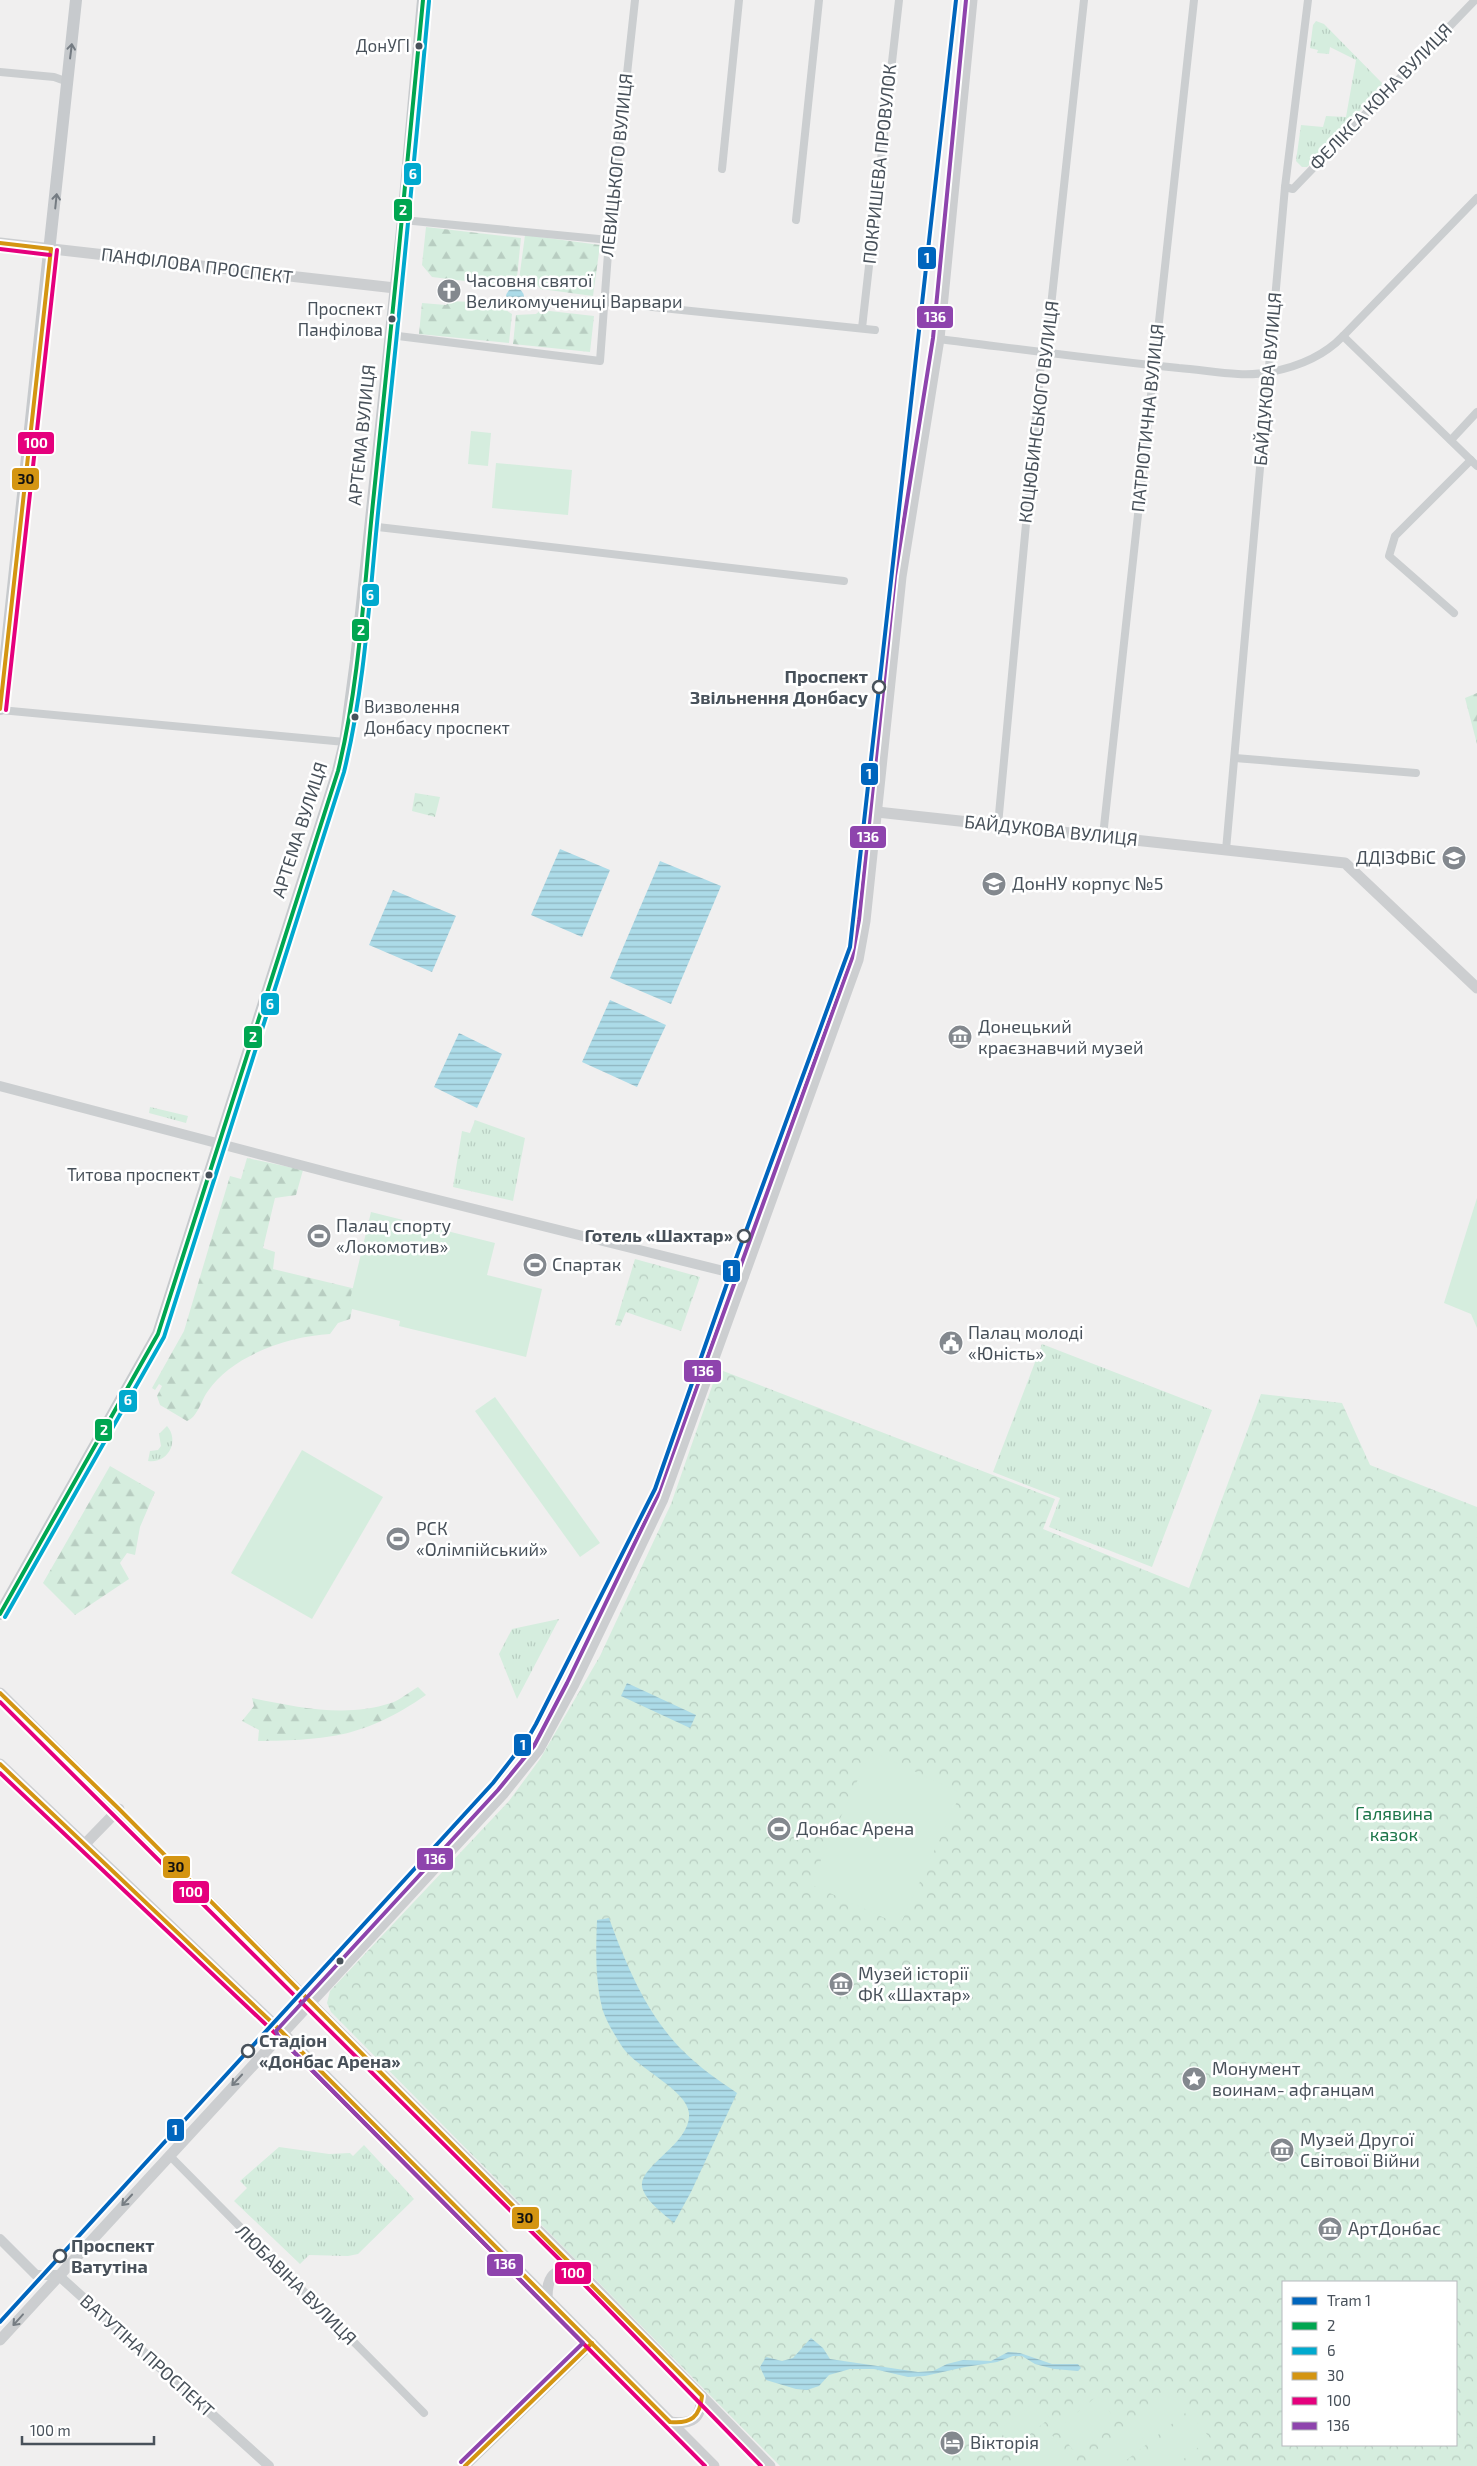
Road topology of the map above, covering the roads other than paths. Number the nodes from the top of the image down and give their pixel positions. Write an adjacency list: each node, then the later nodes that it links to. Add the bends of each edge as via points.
1 (76, 0): 13 (main road, one-way to 1)
2 (423, 0): 17 (main road, АРТЕМА ВУЛИЦЯ)
3 (635, 0): 19 (street, ЛЕВИЦЬКОГО ВУЛИЦЯ)
4 (738, 0): 14 (street)
5 (819, 0): 18 (street)
6 (899, 0): 24 (street, ПОКРИШЕВА ПРОВУЛОК)
7 (972, 0): 28 (main road)
8 (1084, 0): 29 (street, КОЦЮБИНСЬКОГО ВУЛИЦЯ, via 1048,334)
9 (1194, 0): 30 (street, ПАТРІОТИЧНА ВУЛИЦЯ)
10 (1308, 0): 15 (street, БАЙДУКОВА ВУЛИЦЯ)
11 (1475, 0): 15 (street, ФЕЛІКСА КОНА ВУЛИЦЯ, via 1293,189)
12 (0, 72): 13 (street, via 54,77)
13 (68, 82): 21 (main road, one-way to 13)
14 (722, 169)
15 (1285, 188): 31 (street, БАЙДУКОВА ВУЛИЦЯ)
16 (1477, 198): 27 (street)
17 (403, 220): 19 (street); 22 (main road, АРТЕМА ВУЛИЦЯ)
18 (796, 220)
19 (608, 240): 23 (street, ЛЕВИЦЬКОГО ВУЛИЦЯ)
20 (0, 244): 21 (main road, ПАНФІЛОВА ПРОСПЕКТ)
21 (51, 249): 22 (main road, ПАНФІЛОВА ПРОСПЕКТ); 38 (main road)
22 (395, 288): 26 (main road, АРТЕМА ВУЛИЦЯ)
23 (604, 302): 24 (street); 26 (street, ЛЕВИЦЬКОГО ВУЛИЦЯ, via 600,361)
24 (862, 328): 25 (street)
25 (876, 330)
26 (390, 335): 35 (main road, АРТЕМА ВУЛИЦЯ)
27 (1343, 336): 31 (street, via 1329,350 1311,359); 33 (street)
28 (939, 339): 29 (street); 42 (main road, via 902,577)
29 (1042, 352): 30 (street); 43 (street, КОЦЮБИНСЬКОГО ВУЛИЦЯ)
30 (1154, 365): 31 (street, via 1248,374); 44 (street, ПАТРІОТИЧНА ВУЛИЦЯ)
31 (1270, 372): 40 (street, БАЙДУКОВА ВУЛИЦЯ, via 1248,580)
32 (1477, 412): 33 (street)
33 (1451, 440): 34 (street)
34 (1474, 463): 37 (street, via 1395,536 1389,556)
35 (369, 526): 36 (street); 39 (main road, АРТЕМА ВУЛИЦЯ)
36 (844, 581)
37 (1454, 613)
38 (0, 709): 39 (street)
39 (345, 742): 48 (main road, АРТЕМА ВУЛИЦЯ)
40 (1235, 758): 41 (street); 45 (street, БАЙДУКОВА ВУЛИЦЯ)
41 (1416, 773)
42 (877, 812): 43 (main road, БАЙДУКОВА ВУЛИЦЯ); 49 (main road, via 866,921 858,960)
43 (998, 825): 44 (main road, БАЙДУКОВА ВУЛИЦЯ)
44 (1103, 836): 45 (main road, БАЙДУКОВА ВУЛИЦЯ)
45 (1226, 850): 46 (main road, БАЙДУКОВА ВУЛИЦЯ, via 1345,863)
46 (1477, 988)
47 (0, 1086): 48 (street)
48 (217, 1143): 49 (street); 50 (main road, АРТЕМА ВУЛИЦЯ, via 158,1334)
49 (744, 1276): 55 (main road, via 663,1499 539,1749 503,1794)
50 (0, 1614)
51 (0, 1693): 53 (main road)
52 (0, 1764): 54 (main road)
53 (119, 1809): 54 (main road); 55 (main road)
54 (84, 1844): 56 (main road)
55 (310, 2002): 56 (main road); 59 (main road)
56 (282, 2032): 57 (main road, one-way to 57); 61 (main road)
57 (169, 2155): 60 (main road, one-way to 60); 65 (street, ЛЮБАВІНА ВУЛИЦЯ)
58 (0, 2239): 60 (street, via 36,2275)
59 (576, 2268): 61 (main road, via 559,2270 553,2276 547,2285); 64 (main road)
60 (58, 2275): 62 (main road, one-way to 62); 68 (street, ВАТУТІНА ПРОСПЕКТ)
61 (547, 2298): 63 (main road)
62 (0, 2340)
63 (592, 2343): 66 (main road); 67 (street)
64 (702, 2396): 66 (main road, via 701,2407 694,2419 684,2424); 70 (main road)
65 (424, 2413)
66 (670, 2422): 69 (main road)
67 (469, 2465)
68 (269, 2466)
69 (714, 2466)
70 (770, 2466)

